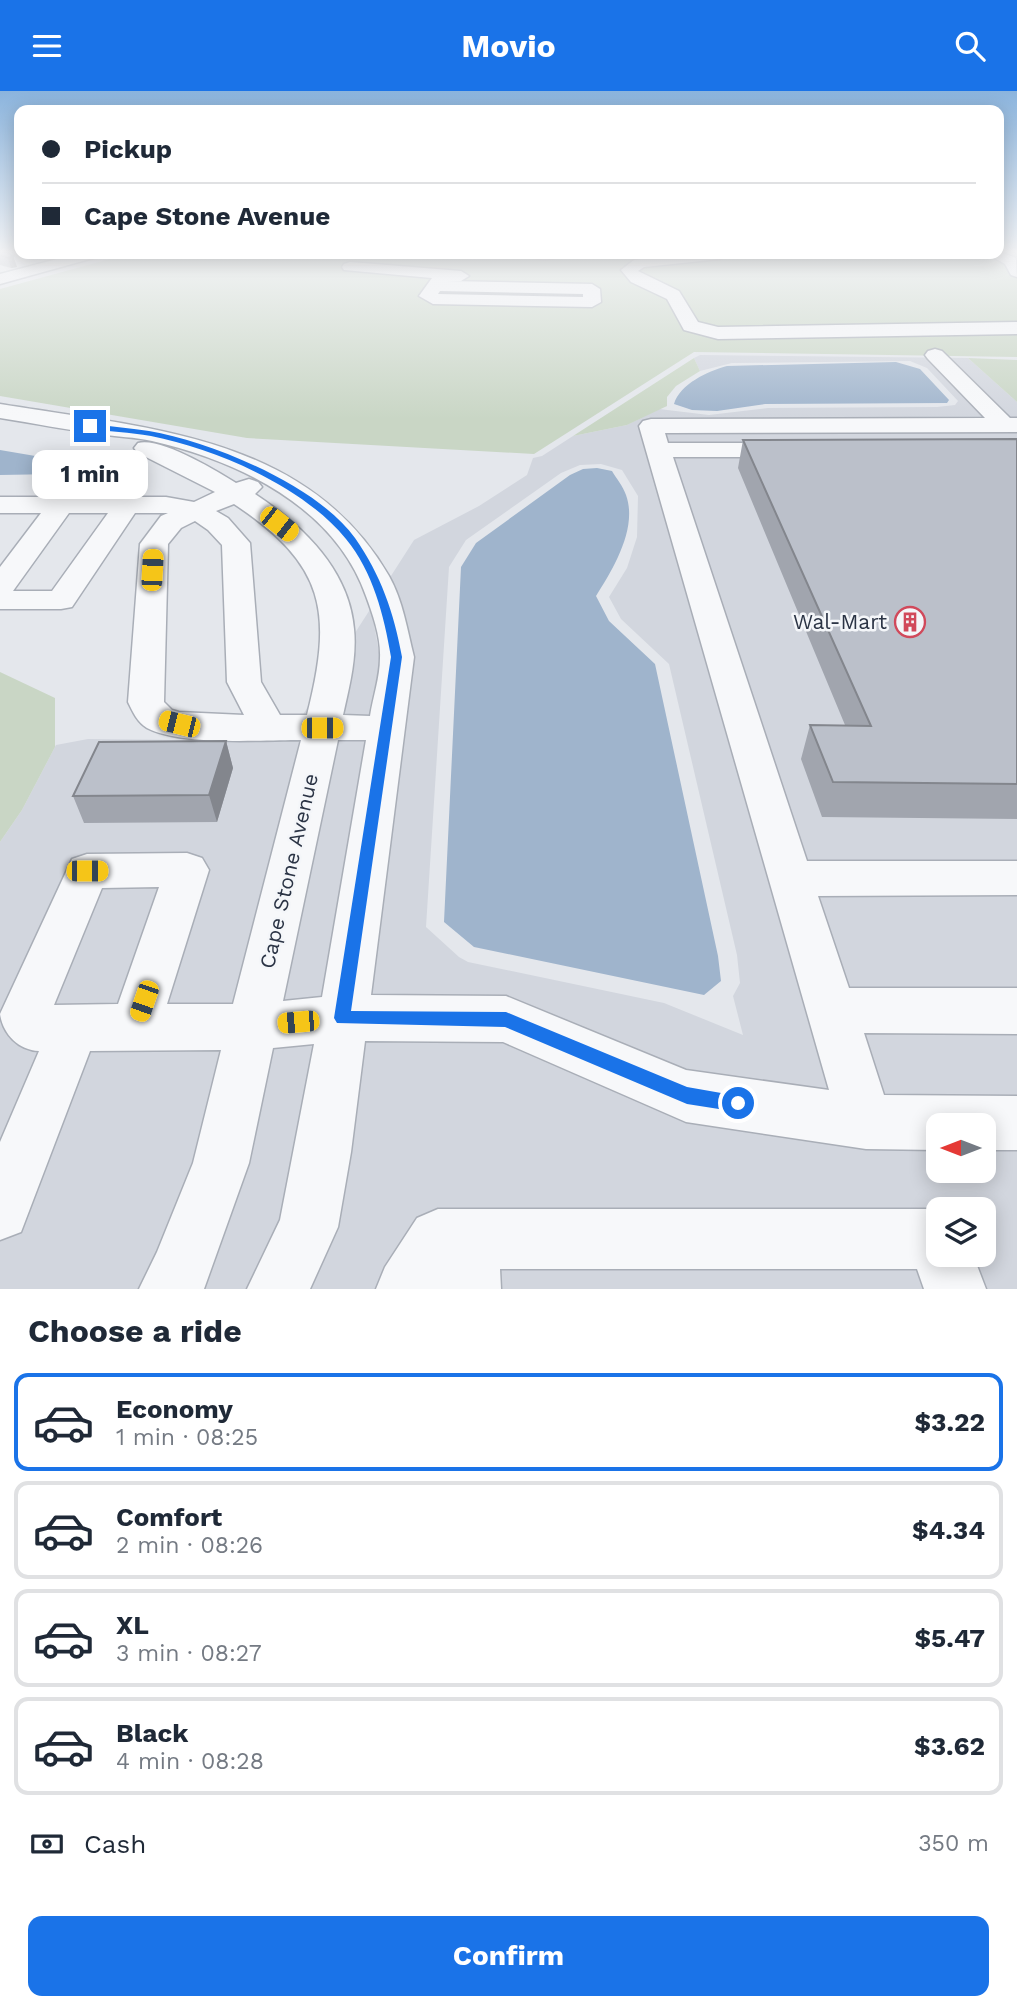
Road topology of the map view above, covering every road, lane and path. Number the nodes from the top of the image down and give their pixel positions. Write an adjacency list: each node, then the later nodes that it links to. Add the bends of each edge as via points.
1 (682, 308): 2 (street, via 691,326 718,333)
2 (1017, 328)
3 (935, 355): 5 (street)
4 (0, 411): 6 (street, Cape Stone Avenue)
5 (1010, 425): 7 (street, via 651,426)
6 (112, 430): 9 (street, Cape Stone Avenue, via 150,433 192,444); 10 (street, Cape Stone Avenue, via 158,453)
7 (658, 450): 8 (street); 20 (street)
8 (771, 450)
9 (271, 477): 10 (street); 18 (street, Cape Stone Avenue, via 315,503 350,538 370,569 388,613 397,657)
10 (214, 502): 13 (street); 16 (street, via 218,524 236,543 244,682); 16 (street, via 171,522 153,544 146,702 151,713 179,724); 17 (street, Cape Stone Avenue, via 264,513 294,536 317,568 337,619 338,645)
11 (0, 505): 12 (street)
12 (61, 505): 13 (street); 14 (street)
13 (127, 505): 15 (street, via 61,600)
14 (0, 587)
15 (0, 600)
16 (270, 728): 17 (street)
17 (322, 728): 18 (street); 25 (street, Cape Stone Avenue)
18 (386, 729): 23 (street, Cape Stone Avenue)
19 (1017, 878): 20 (street)
20 (791, 879): 21 (street)
21 (831, 1010): 22 (street); 27 (street)
22 (1017, 1011)
23 (342, 1018): 25 (street); 27 (street, via 506,1019 687,1096); 34 (street, Cape Stone Avenue, via 308,1227)
24 (135, 1027): 25 (street); 26 (street); 26 (street, via 187,870 87,871 24,1016 34,1028)
25 (253, 1027): 33 (street, Cape Stone Avenue, via 222,1163)
26 (74, 1028): 29 (street)
27 (866, 1122): 28 (street)
28 (1017, 1123)
29 (0, 1211)
30 (926, 1240): 31 (street)
31 (469, 1264): 35 (street, via 438,1239)
32 (947, 1267): 36 (street)
33 (170, 1289)
34 (278, 1289)
35 (407, 1289)
36 (955, 1289)

